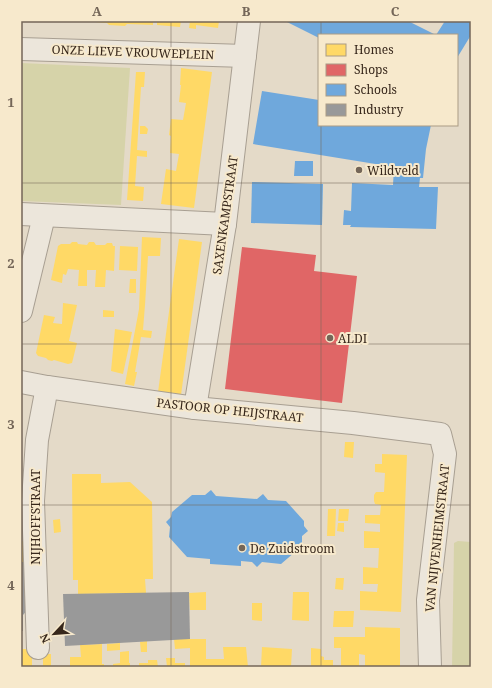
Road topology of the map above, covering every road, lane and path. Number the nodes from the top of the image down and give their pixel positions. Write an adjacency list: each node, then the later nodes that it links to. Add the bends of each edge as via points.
1 (249, 21): 3 (street, SAXENKAMPSTRAAT)
2 (21, 49): 3 (street, ONZE LIEVE VROUWEPLEIN)
3 (245, 56): 6 (street, SAXENKAMPSTRAAT)
4 (21, 214): 5 (street)
5 (44, 216): 6 (street); 7 (street)
6 (225, 224): 10 (street, SAXENKAMPSTRAAT)
7 (21, 311)
8 (21, 382): 9 (street, PASTOOR OP HEIJSTRAAT)
9 (47, 388): 10 (street, PASTOOR OP HEIJSTRAAT); 12 (street, NIJHOFFSTRAAT, via 37,440 33,501)
10 (195, 408): 11 (street, PASTOOR OP HEIJSTRAAT)
11 (440, 434): 13 (street, VAN NIJVENHEIMSTRAAT, via 445,454 428,600)
12 (38, 648)
13 (430, 667)

